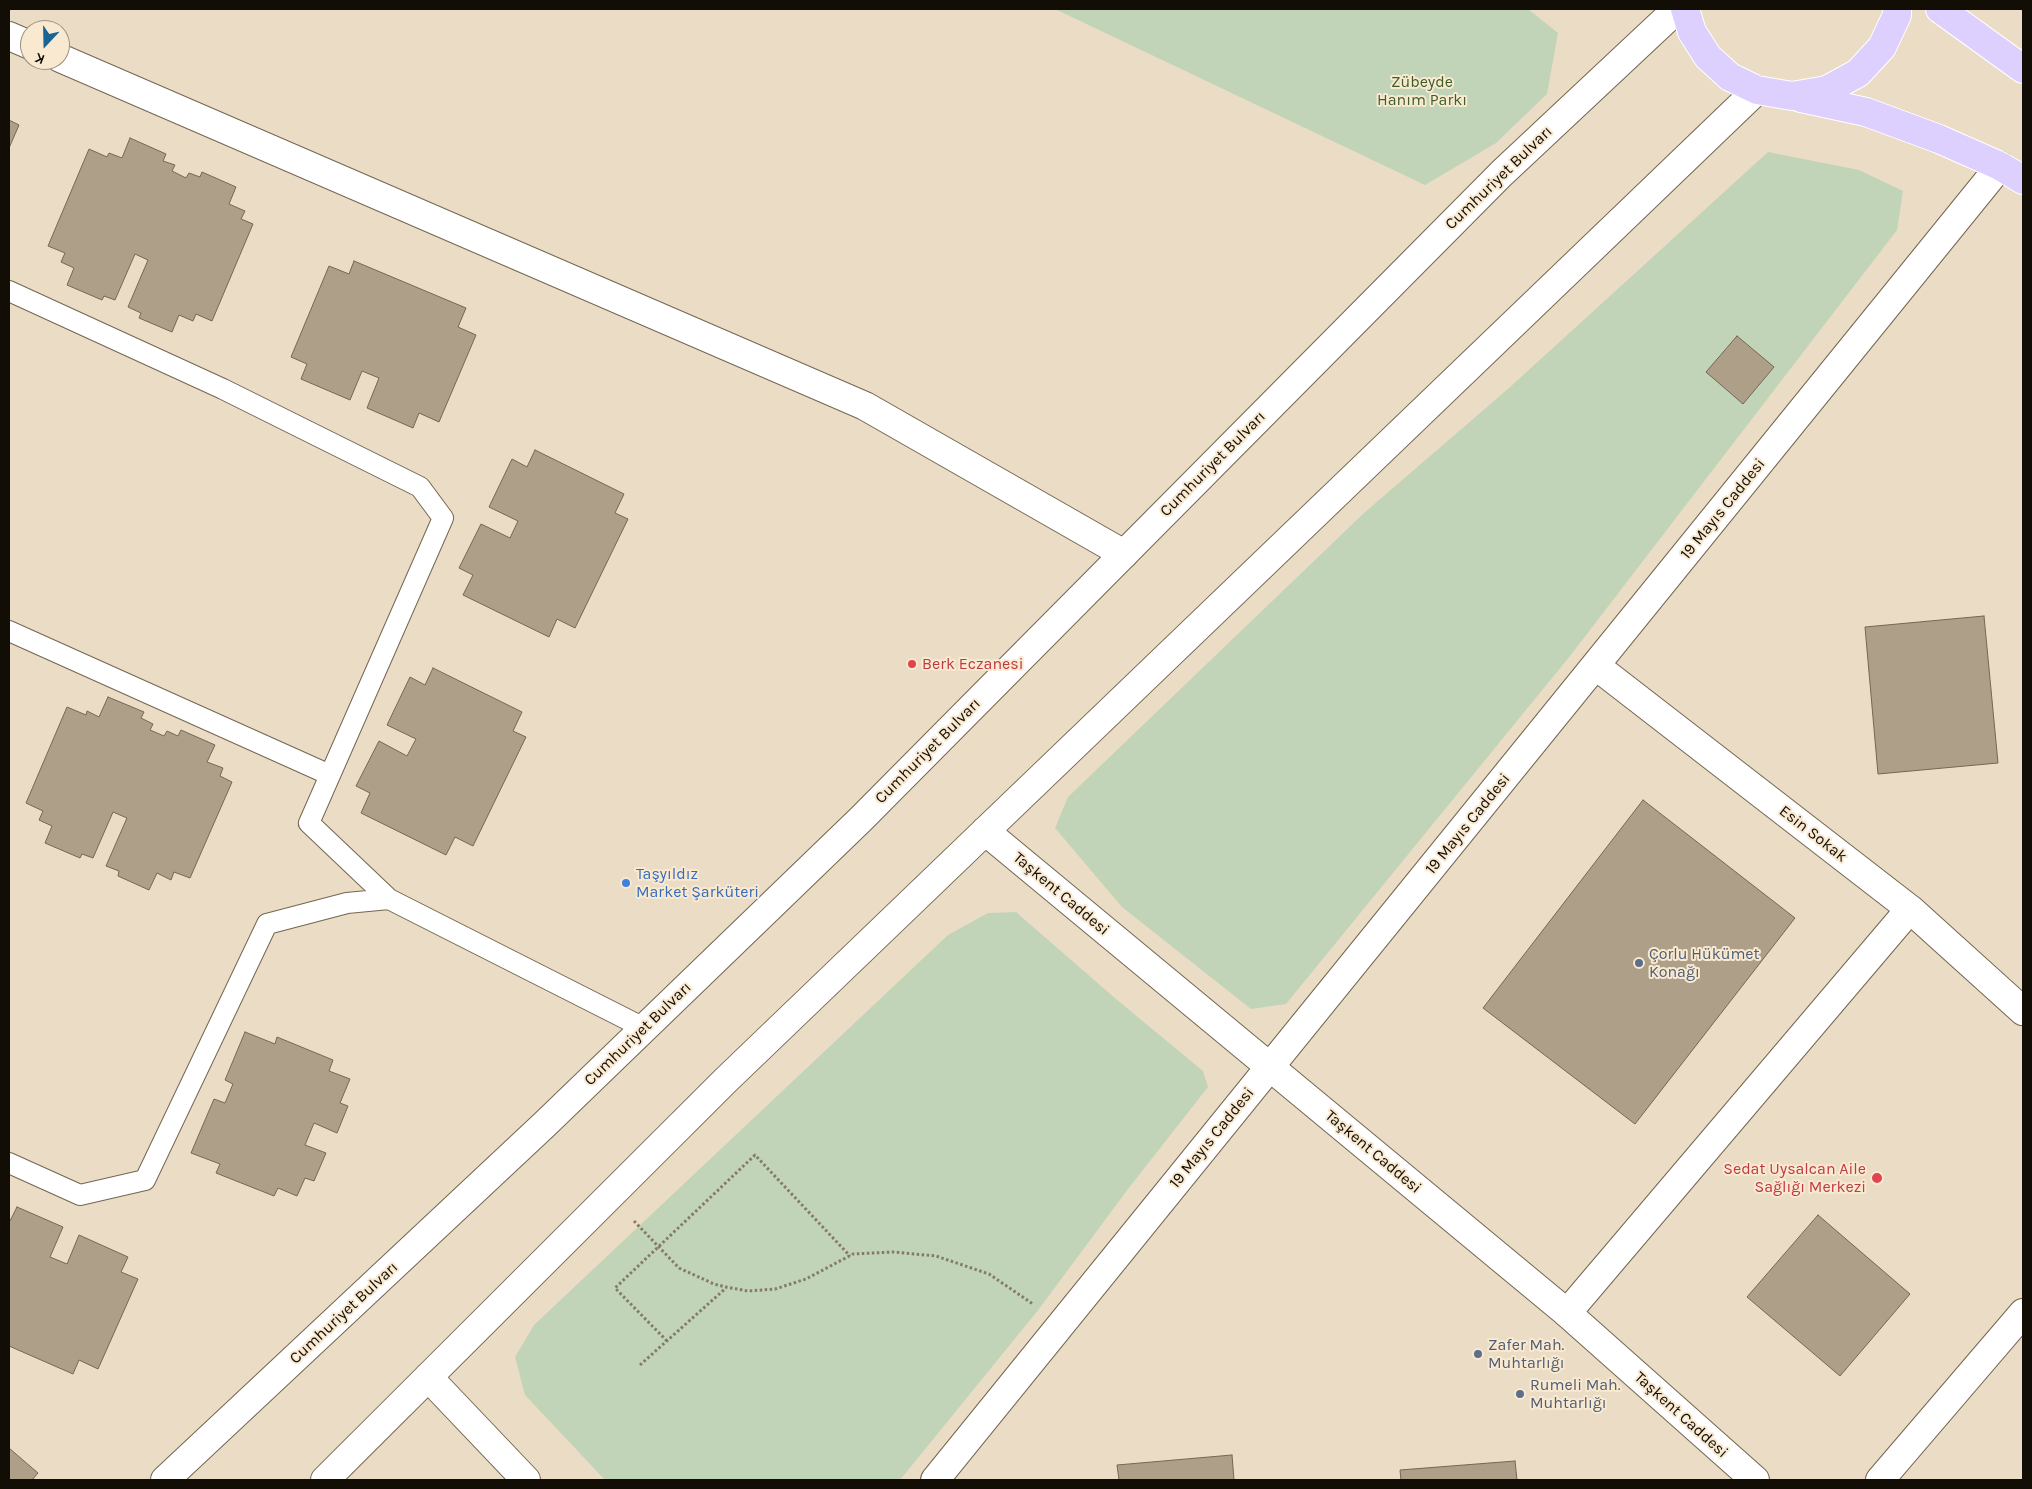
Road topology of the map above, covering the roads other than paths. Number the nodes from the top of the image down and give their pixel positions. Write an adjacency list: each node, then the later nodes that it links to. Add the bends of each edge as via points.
1 (1677, 9): 12 (street, Cumhuriyet Bulvarı, via 1502,173)
2 (1685, 9): 7 (main road, via 1692,32 1708,57 1730,77)
3 (1897, 9): 8 (main road, via 1897,16 1882,48 1858,73 1827,90)
4 (1940, 9): 6 (main road)
5 (70, 62): 12 (street, via 865,406)
6 (2023, 69)
7 (1757, 90): 8 (main road); 16 (street)
8 (1792, 96): 9 (main road, via 1866,112)
9 (2000, 166): 10 (main road); 14 (street, 19 Mayıs Caddesi)
10 (2023, 180)
11 (9, 291): 15 (lane, via 223,388 420,487 443,518)
12 (1124, 554): 20 (street, Cumhuriyet Bulvarı, via 861,819)
13 (9, 631): 15 (lane)
14 (1596, 666): 18 (street, Esin Sokak); 21 (street, 19 Mayıs Caddesi)
15 (330, 776): 17 (lane, via 309,823)
16 (985, 831): 21 (street, Taşkent Caddesi); 25 (street, via 733,1073)
17 (389, 899): 20 (lane); 22 (lane, via 347,902 267,924 146,1180 80,1195)
18 (1910, 909): 19 (street, Esin Sokak); 23 (street)
19 (2023, 1011)
20 (644, 1028): 26 (street, Cumhuriyet Bulvarı)
21 (1269, 1067): 23 (street, Taşkent Caddesi); 29 (street, 19 Mayıs Caddesi)
22 (9, 1163)
23 (1567, 1313): 30 (street, Taşkent Caddesi)
24 (2023, 1313): 31 (street)
25 (428, 1377): 27 (street); 28 (street)
26 (165, 1480)
27 (325, 1480)
28 (526, 1480)
29 (935, 1480)
30 (1754, 1480)
31 (1880, 1480)

